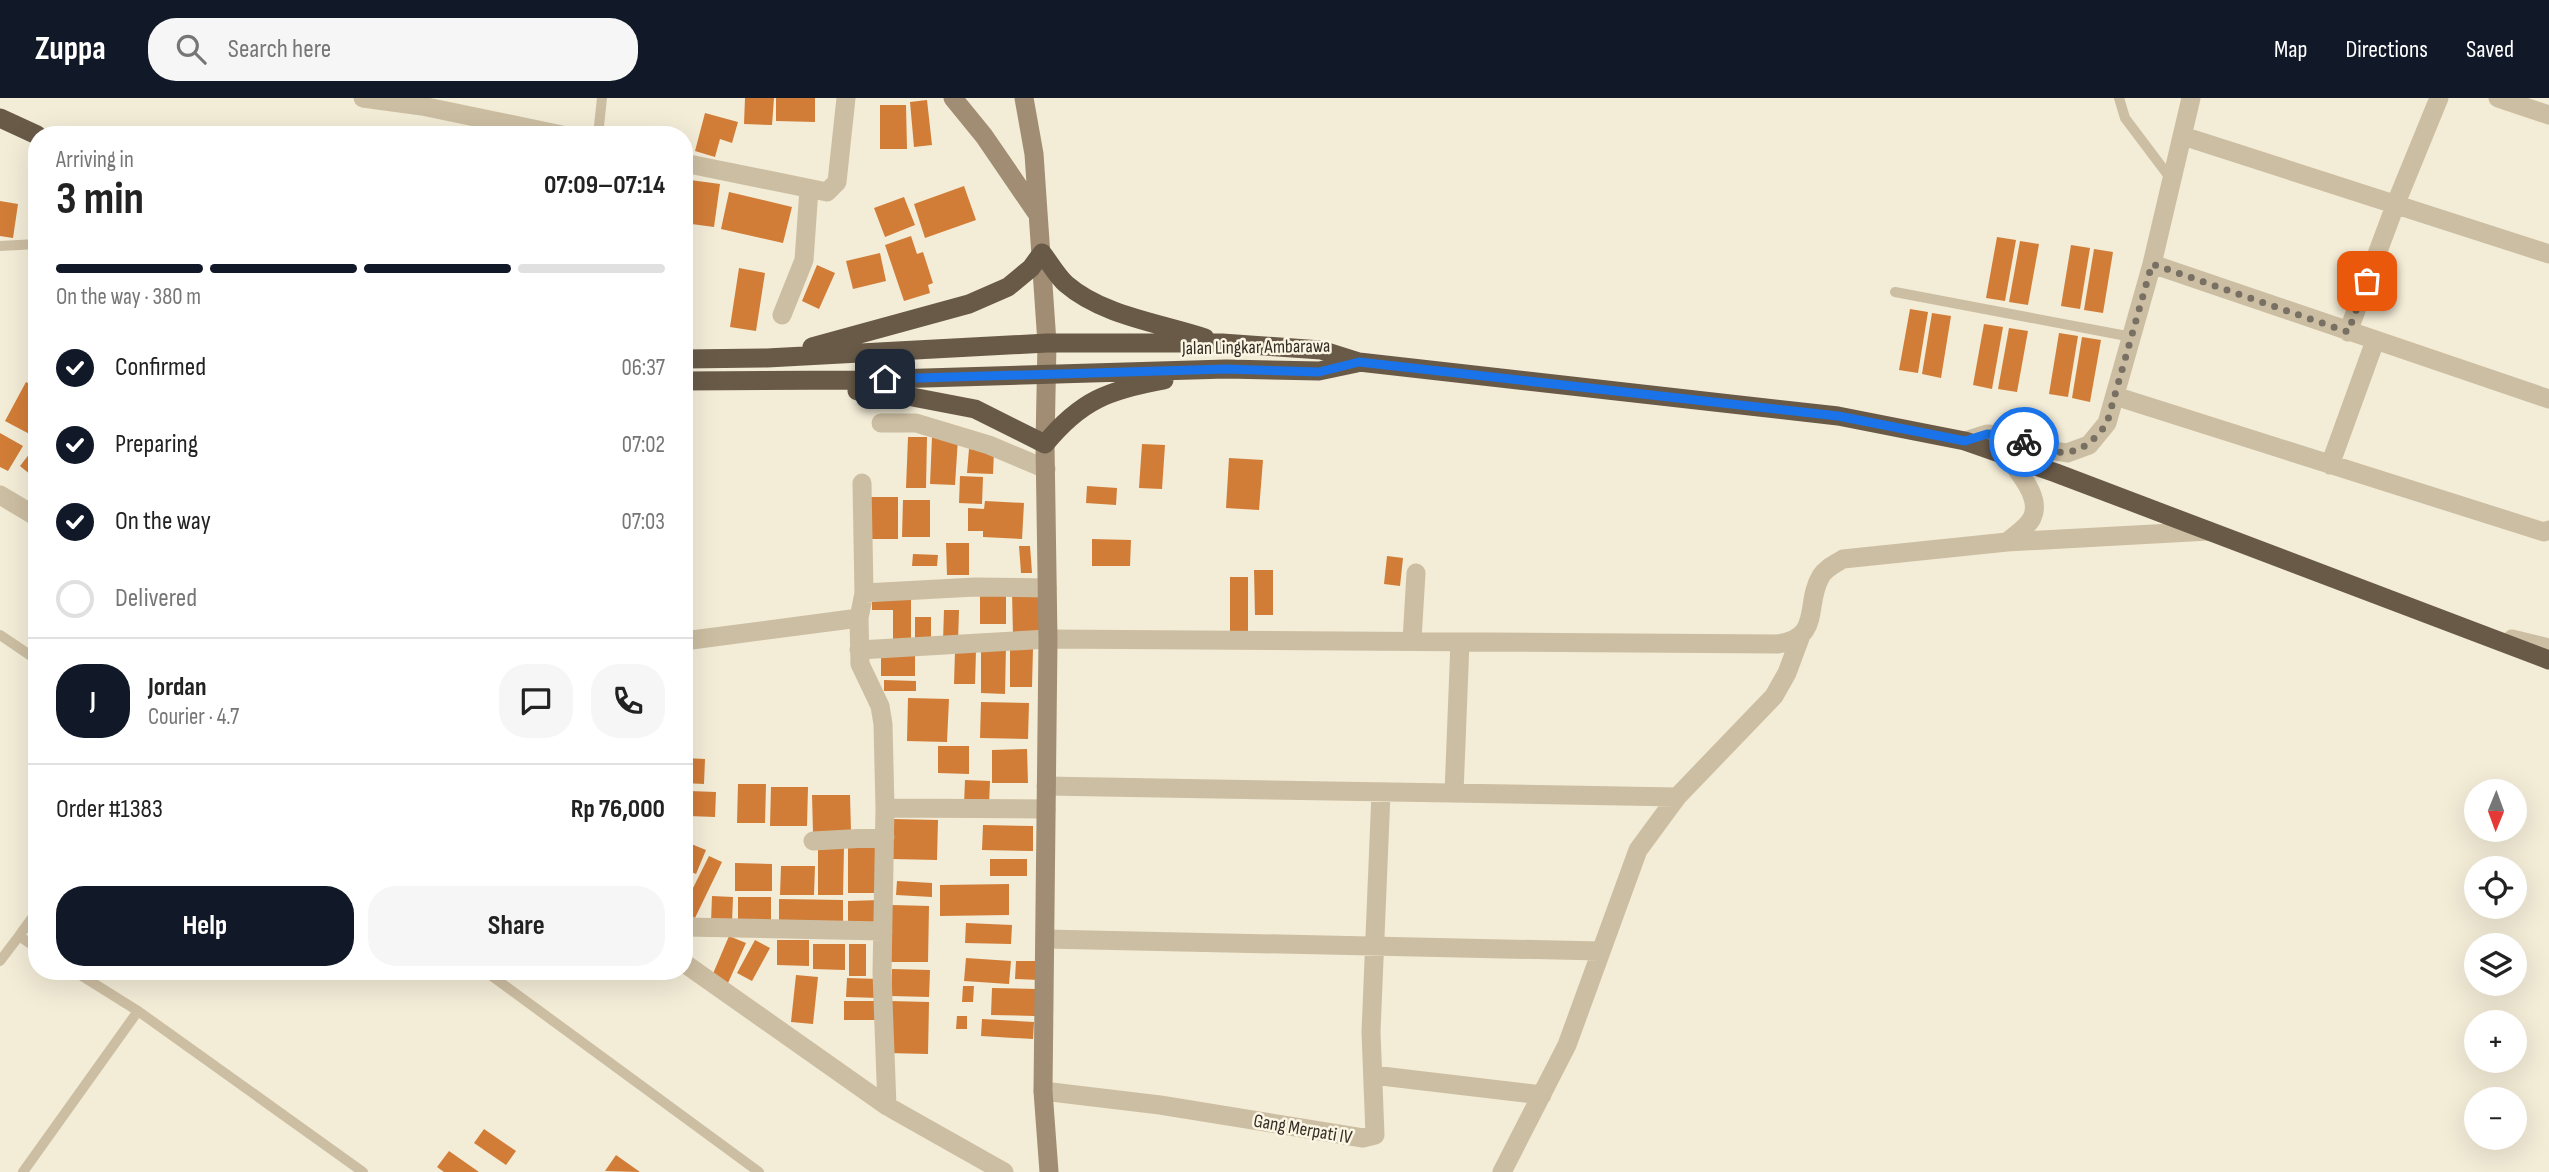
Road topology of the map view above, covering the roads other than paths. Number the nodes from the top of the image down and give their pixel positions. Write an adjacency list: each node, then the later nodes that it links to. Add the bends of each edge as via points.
1 (363, 98): 12 (street)
2 (602, 98): 13 (lane)
3 (846, 98): 18 (street, via 837,182 827,192)
4 (953, 98): 20 (main road)
5 (1024, 98): 20 (main road, via 1034,154)
6 (2119, 98): 17 (lane, via 2125,118)
7 (2191, 98): 15 (street)
8 (2439, 98): 19 (street)
9 (2498, 98): 10 (street)
10 (2549, 115)
11 (0, 119): 14 (highway)
12 (519, 126)
13 (599, 126)
14 (28, 131)
15 (2183, 136): 17 (street); 19 (street)
16 (693, 165): 18 (street)
17 (2172, 181): 25 (street)
18 (809, 189): 27 (street, via 804,260)
19 (2396, 203): 24 (street); 28 (street)
20 (1037, 212): 23 (main road)
21 (28, 244): 22 (lane)
22 (0, 246)
23 (1042, 253): 31 (main road); 32 (highway, via 1065,283 1088,299); 33 (highway, via 1008,288 969,304)
24 (2549, 254)
25 (2152, 264): 28 (street); 29 (street)
26 (1895, 292): 29 (lane)
27 (782, 315)
28 (2348, 332): 30 (street)
29 (2132, 337): 40 (street)
30 (2375, 341): 41 (street); 46 (street)
31 (1047, 343): 32 (highway, Jalan Lingkar Ambarawa); 33 (highway, Jalan Lingkar Ambarawa); 37 (main road)
32 (1222, 343): 35 (highway, Jalan Lingkar Ambarawa, via 1321,350)
33 (767, 358): 34 (highway, Jalan Lingkar Ambarawa)
34 (693, 359)
35 (1359, 362): 36 (highway, Jalan Lingkar Ambarawa, via 1319,372); 43 (highway, via 1838,416)
36 (1226, 369): 37 (highway, Jalan Lingkar Ambarawa); 44 (highway, via 1141,384 1095,399 1066,419)
37 (1046, 373): 39 (highway, Jalan Lingkar Ambarawa); 44 (main road)
38 (693, 381): 39 (highway, Jalan Lingkar Ambarawa)
39 (766, 383): 44 (highway, via 902,395 975,409)
40 (2115, 396): 43 (street, via 2107,423 2089,445 2078,450 2056,453 1987,434); 46 (street)
41 (2549, 399)
42 (881, 423): 47 (street, via 916,423 989,445)
43 (1965, 441): 45 (highway)
44 (1045, 444): 47 (main road)
45 (2008, 457): 52 (highway); 53 (street, via 2028,486 2034,505 2033,517)
46 (2330, 465): 51 (street)
47 (1045, 469): 55 (main road)
48 (862, 483): 56 (street)
49 (0, 495): 50 (street)
50 (28, 512)
51 (2549, 530)
52 (2209, 531): 53 (street); 58 (highway)
53 (2007, 542): 60 (street, via 1843,559 1820,578)
54 (1416, 573): 63 (street)
55 (1047, 588): 56 (street); 61 (main road)
56 (864, 593): 57 (street)
57 (859, 618): 62 (street); 66 (street)
58 (2470, 629): 65 (street); 68 (highway)
59 (0, 635): 67 (lane)
60 (1800, 638): 64 (street, via 1777,644); 72 (street, via 1774,696)
61 (1048, 639): 63 (street); 66 (street); 69 (main road)
62 (693, 640)
63 (1412, 640): 64 (street)
64 (1460, 642): 71 (street)
65 (2549, 648)
66 (859, 650): 73 (street, via 864,677 880,706 883,723)
67 (28, 654)
68 (2549, 660)
69 (1046, 786): 70 (street); 74 (main road)
70 (1381, 793): 71 (street); 83 (street, Gang Merpati IV)
71 (1454, 793): 72 (street)
72 (1677, 797): 84 (street, via 1638,850)
73 (885, 808): 74 (street); 75 (street)
74 (1046, 809): 81 (main road)
75 (885, 837): 76 (street); 79 (street)
76 (813, 841)
77 (28, 924): 80 (lane)
78 (693, 927): 79 (street)
79 (883, 931): 93 (street)
80 (19, 936): 82 (lane); 85 (lane)
81 (1045, 939): 83 (street); 91 (main road)
82 (28, 942)
83 (1374, 947): 84 (street); 90 (street, Gang Merpati IV)
84 (1600, 951): 92 (street, via 1567,1045)
85 (0, 961)
86 (693, 969): 93 (street)
87 (88, 980): 89 (lane)
88 (497, 980): 96 (lane)
89 (138, 1011): 94 (lane); 95 (lane)
90 (1373, 1075): 91 (street, Gang Merpati IV, via 1377,1129 1375,1135 1363,1138); 92 (street)
91 (1043, 1091): 98 (main road)
92 (1542, 1095): 99 (street)
93 (887, 1106): 97 (street)
94 (23, 1172)
95 (363, 1172)
96 (759, 1172)
97 (1004, 1172)
98 (1049, 1172)
99 (1502, 1172)

